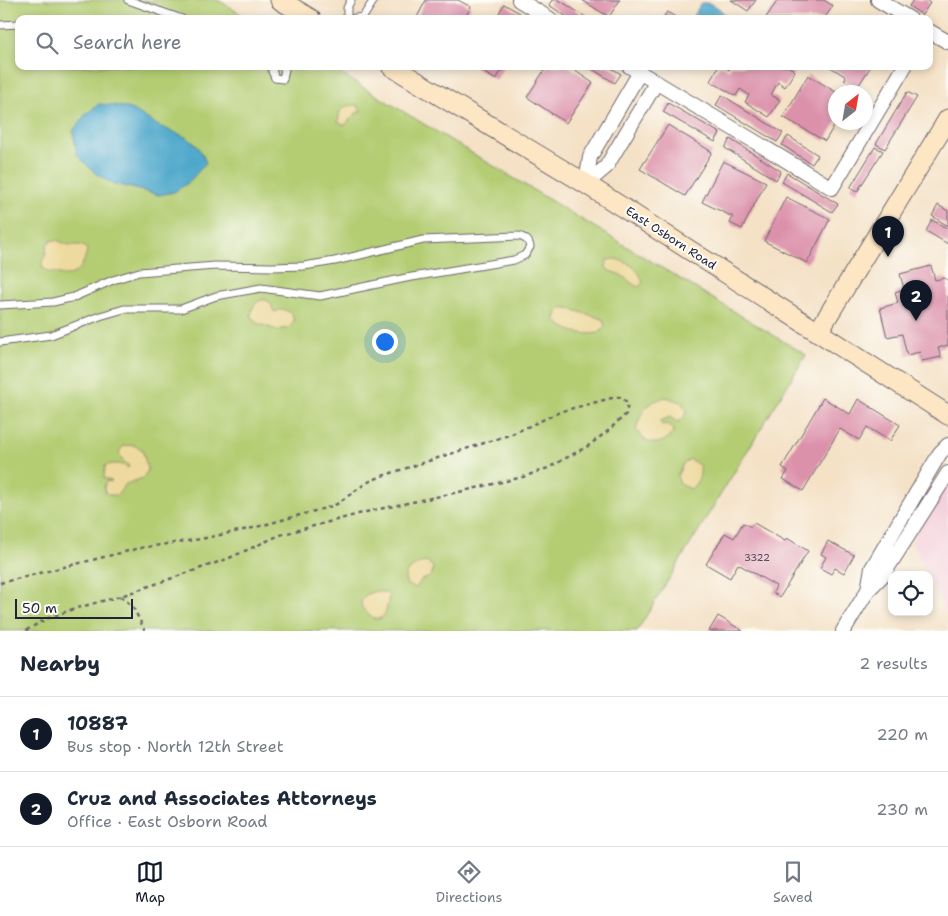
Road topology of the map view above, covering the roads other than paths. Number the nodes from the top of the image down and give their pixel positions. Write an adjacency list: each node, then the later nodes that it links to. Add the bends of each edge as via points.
1 (128, 0): 7 (lane)
2 (280, 0): 8 (main road)
3 (351, 0): 9 (lane)
4 (374, 0): 10 (lane)
5 (878, 0): 12 (street)
6 (524, 1): 11 (street)
7 (171, 15)
8 (305, 15)
9 (348, 15)
10 (364, 15)
11 (544, 15)
12 (903, 15)
13 (15, 24): 14 (lane)
14 (0, 25)
15 (933, 33): 16 (street)
16 (948, 42)
17 (273, 70): 18 (lane, via 275,78 283,79)
18 (285, 70)
19 (398, 70): 27 (main road, East Osborn Road)
20 (634, 70): 24 (street)
21 (636, 70): 23 (street)
22 (903, 70): 23 (street, via 832,188)
23 (656, 83): 26 (street)
24 (613, 116): 26 (street); 27 (street, via 590,157)
25 (948, 119): 29 (main road)
26 (630, 126): 27 (street, via 606,167)
27 (586, 184): 29 (main road, East Osborn Road)
28 (0, 305): 30 (lane, via 53,302 139,272 215,266 312,265 423,240 519,236 525,238 530,247 525,255 514,260 332,294 313,296 273,289 246,290 216,296 181,309 124,309 51,336)
29 (818, 332): 31 (main road, East Osborn Road)
30 (0, 342)
31 (948, 415)
32 (948, 445): 34 (street)
33 (948, 472): 35 (street)
34 (910, 504): 35 (street); 36 (street, via 872,568)
35 (924, 511): 36 (street, via 883,576)
36 (868, 590): 37 (street)
37 (844, 631)

